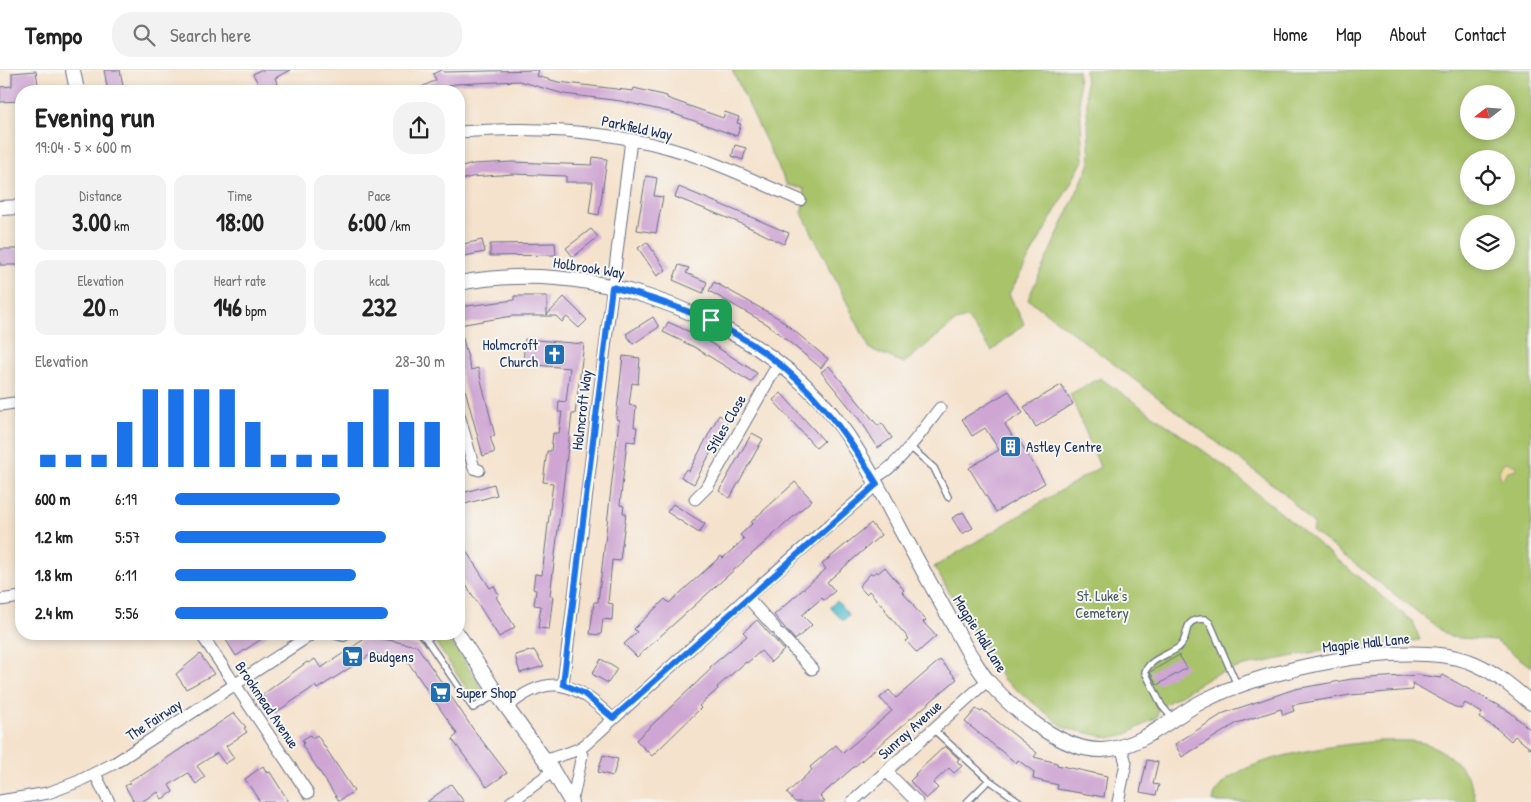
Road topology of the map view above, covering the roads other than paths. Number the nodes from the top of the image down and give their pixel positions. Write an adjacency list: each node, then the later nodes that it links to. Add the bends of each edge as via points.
1 (73, 70): 2 (street)
2 (75, 85)
3 (465, 131): 4 (street, Parkfield Way, via 567,130)
4 (631, 140): 5 (street, Parkfield Way, via 688,154); 9 (street, Holmcroft Way)
5 (800, 200)
6 (15, 207): 7 (street)
7 (0, 208)
8 (465, 283): 9 (street, Holbrook Way, via 544,277)
9 (612, 287): 10 (street, Holbrook Way, via 665,302 711,320); 29 (street, Holmcroft Way)
10 (780, 364): 17 (street, Holbrook Way, via 820,401); 19 (street, Stiles Close, via 708,486)
11 (15, 403): 12 (street)
12 (0, 405)
13 (940, 408): 15 (street)
14 (465, 436): 16 (street, via 474,468)
15 (908, 446): 17 (street); 18 (lane, via 934,468)
16 (479, 470)
17 (875, 480): 20 (street); 28 (street, Magpie Hall Lane, via 967,650)
18 (948, 496)
19 (695, 498)
20 (747, 597): 27 (street); 35 (street)
21 (15, 598): 22 (street)
22 (0, 600)
23 (205, 640): 30 (street, Brookmead Avenue)
24 (303, 640): 30 (street, The Fairway)
25 (427, 640): 32 (lane, via 473,708)
26 (462, 640): 32 (street)
27 (812, 669)
28 (988, 680): 37 (street, Sunray Avenue); 38 (street, Magpie Hall Lane, via 1019,711 1066,742 1096,749)
29 (563, 684): 34 (street, via 545,685); 35 (street, via 583,693)
30 (236, 685): 42 (street, The Fairway); 44 (street, Brookmead Avenue)
31 (1237, 685): 33 (street, Magpie Hall Lane, via 1280,671 1325,663 1440,654 1482,667); 36 (street, Magpie Hall Lane); 36 (lane, via 1210,623 1205,619 1192,621 1180,646 1150,664 1145,672 1162,706)
32 (496, 694): 34 (street)
33 (1531, 703)
34 (506, 708): 40 (street)
35 (613, 718): 39 (street)
36 (1173, 719): 38 (street, Magpie Hall Lane)
37 (933, 729): 41 (street, Sunray Avenue); 43 (lane)
38 (1121, 747): 53 (street, via 1126,763)
39 (579, 750): 40 (street, via 552,757); 45 (street, via 582,756 574,793)
40 (550, 766): 45 (street); 48 (street)
41 (886, 771): 49 (street, Sunray Avenue); 50 (street)
42 (95, 774): 46 (street, The Fairway, via 48,793); 47 (street)
43 (990, 780): 51 (lane); 52 (lane)
44 (308, 793)
45 (569, 799)
46 (0, 801)
47 (109, 802)
48 (511, 802)
49 (852, 802)
50 (917, 802)
51 (967, 802)
52 (1020, 802)
53 (1118, 802)

